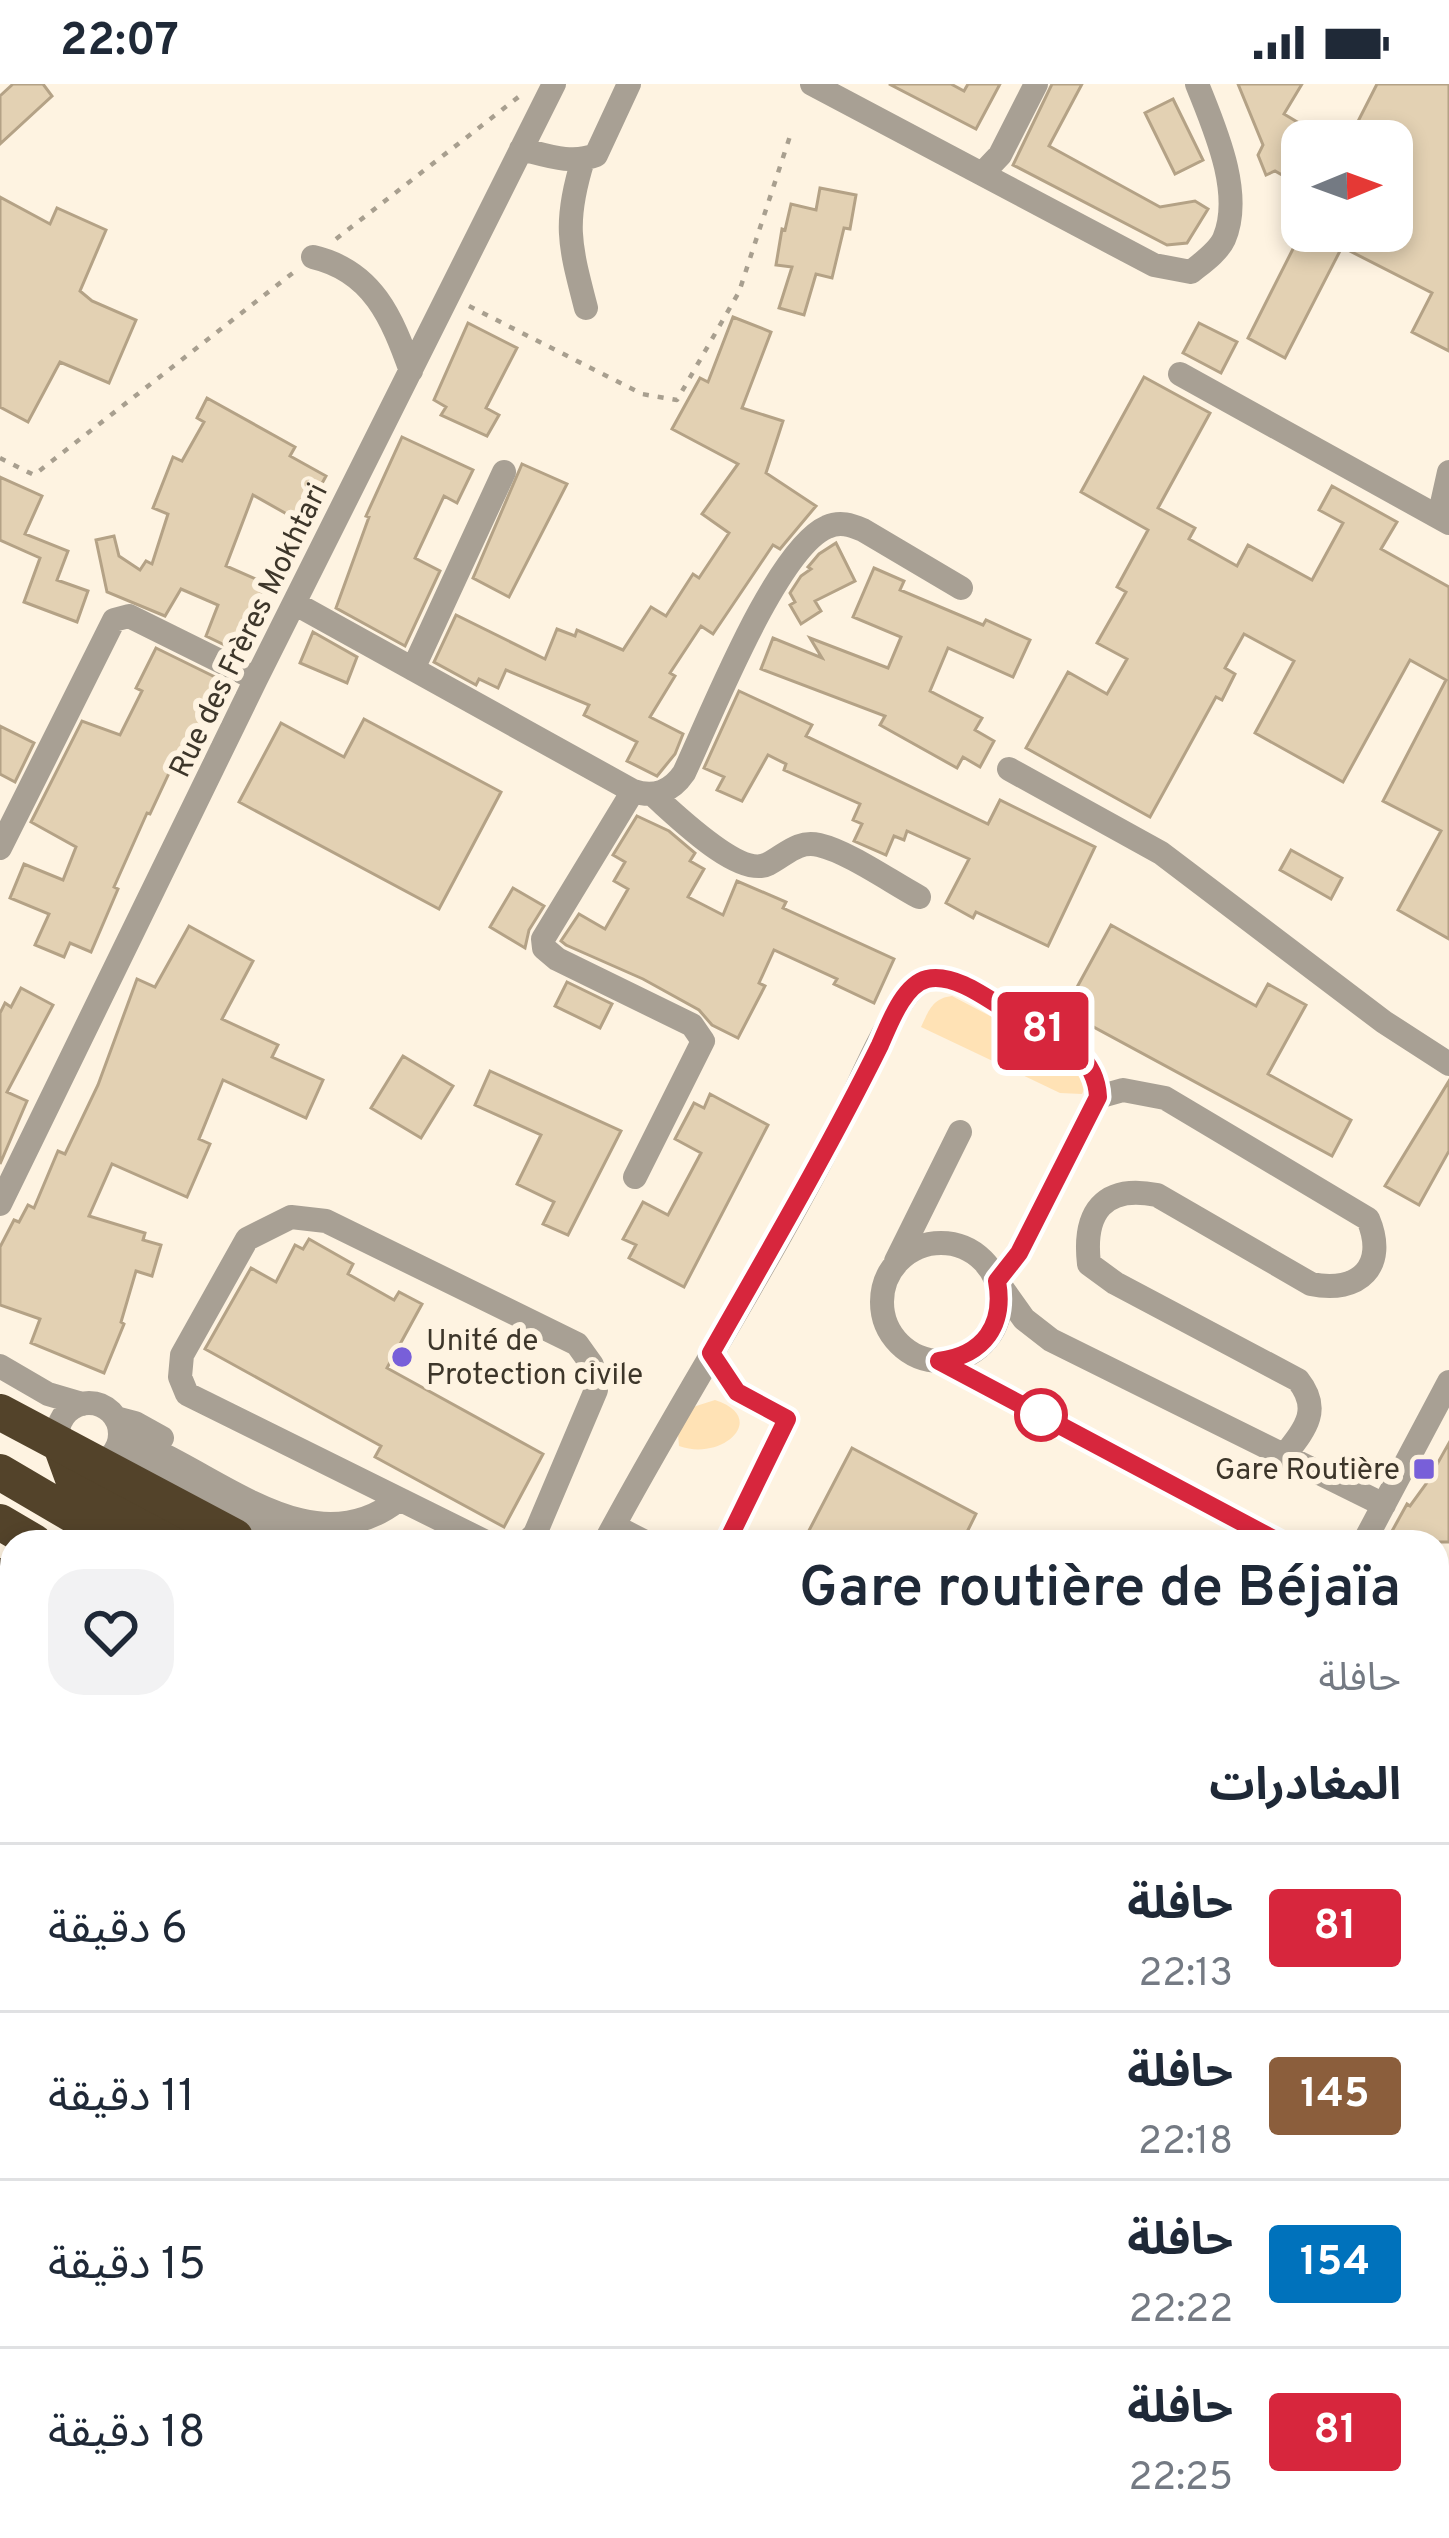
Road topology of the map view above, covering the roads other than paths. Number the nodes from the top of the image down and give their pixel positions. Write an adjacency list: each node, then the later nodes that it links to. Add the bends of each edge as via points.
1 (554, 84): 6 (street, Rue des Frères Mokhtari)
2 (629, 84): 7 (street, via 596,155)
3 (812, 84): 8 (street)
4 (1036, 84): 8 (street)
5 (1197, 84): 8 (street, via 1230,215 1222,243 1191,272 1154,265)
6 (521, 149): 7 (street); 11 (street, Rue des Frères Mokhtari)
7 (583, 160): 10 (street, via 568,232)
8 (982, 174)
9 (313, 257): 11 (street, via 374,290)
10 (586, 308)
11 (411, 370): 17 (street, Rue des Frères Mokhtari)
12 (1180, 374): 15 (street)
13 (504, 472): 18 (street)
14 (1449, 472): 15 (street)
15 (1444, 520)
16 (961, 588): 21 (street, via 863,530 824,528 768,597 679,781)
17 (294, 603): 18 (street); 19 (street, Rue des Frères Mokhtari)
18 (413, 669): 21 (street)
19 (256, 679): 22 (street, via 129,616 114,620); 27 (street, Rue des Frères Mokhtari)
20 (1009, 769): 24 (street, via 1160,853)
21 (642, 792): 23 (street, via 748,866 761,868 802,844 821,845); 28 (street, via 543,939 557,959 692,1025 703,1041)
22 (0, 848)
23 (919, 898)
24 (1449, 1064)
25 (1098, 1097): 31 (street); 32 (street, via 1097,1076 1079,1052 1046,1032 945,980 911,988); 40 (street, via 1123,1090 1165,1098 1368,1219 1377,1239 1372,1264 1355,1284 1335,1289 1311,1284 1135,1190 1115,1193 1085,1235 1089,1264 1115,1283 1298,1380 1311,1413)
26 (960, 1132): 30 (street)
27 (10, 1162): 29 (street, Rue des Frères Mokhtari)
28 (635, 1177)
29 (0, 1204)
30 (892, 1269): 31 (street, via 921,1246 958,1244); 33 (street, via 883,1303 893,1336)
31 (997, 1281): 33 (street, via 998,1319 989,1336 959,1358); 40 (street, via 1051,1340)
32 (711, 1353): 52 (street); 53 (street, via 737,1392 787,1419)
33 (939, 1361): 54 (street)
34 (0, 1366): 37 (street)
35 (0, 1382): 39 (street)
36 (1448, 1388): 44 (street)
37 (82, 1404): 39 (street, via 101,1406); 39 (street, via 58,1432)
38 (0, 1412): 39 (highway, bridge)
39 (95, 1443): 42 (street, via 143,1444 302,1522 358,1523); 47 (highway, via 75,1484); 48 (highway, bridge); 49 (street)
40 (1284, 1456): 44 (street)
41 (0, 1472): 46 (highway)
42 (387, 1496): 50 (street); 51 (street, via 187,1394 180,1377 182,1354 235,1255 291,1217 326,1221 577,1344 596,1390)
43 (0, 1502): 45 (highway)
44 (1384, 1504): 55 (street)
45 (50, 1530)
46 (98, 1530)
47 (156, 1530)
48 (227, 1530)
49 (269, 1530)
50 (460, 1530)
51 (538, 1530)
52 (631, 1530)
53 (733, 1530)
54 (1256, 1530)
55 (1370, 1530)

